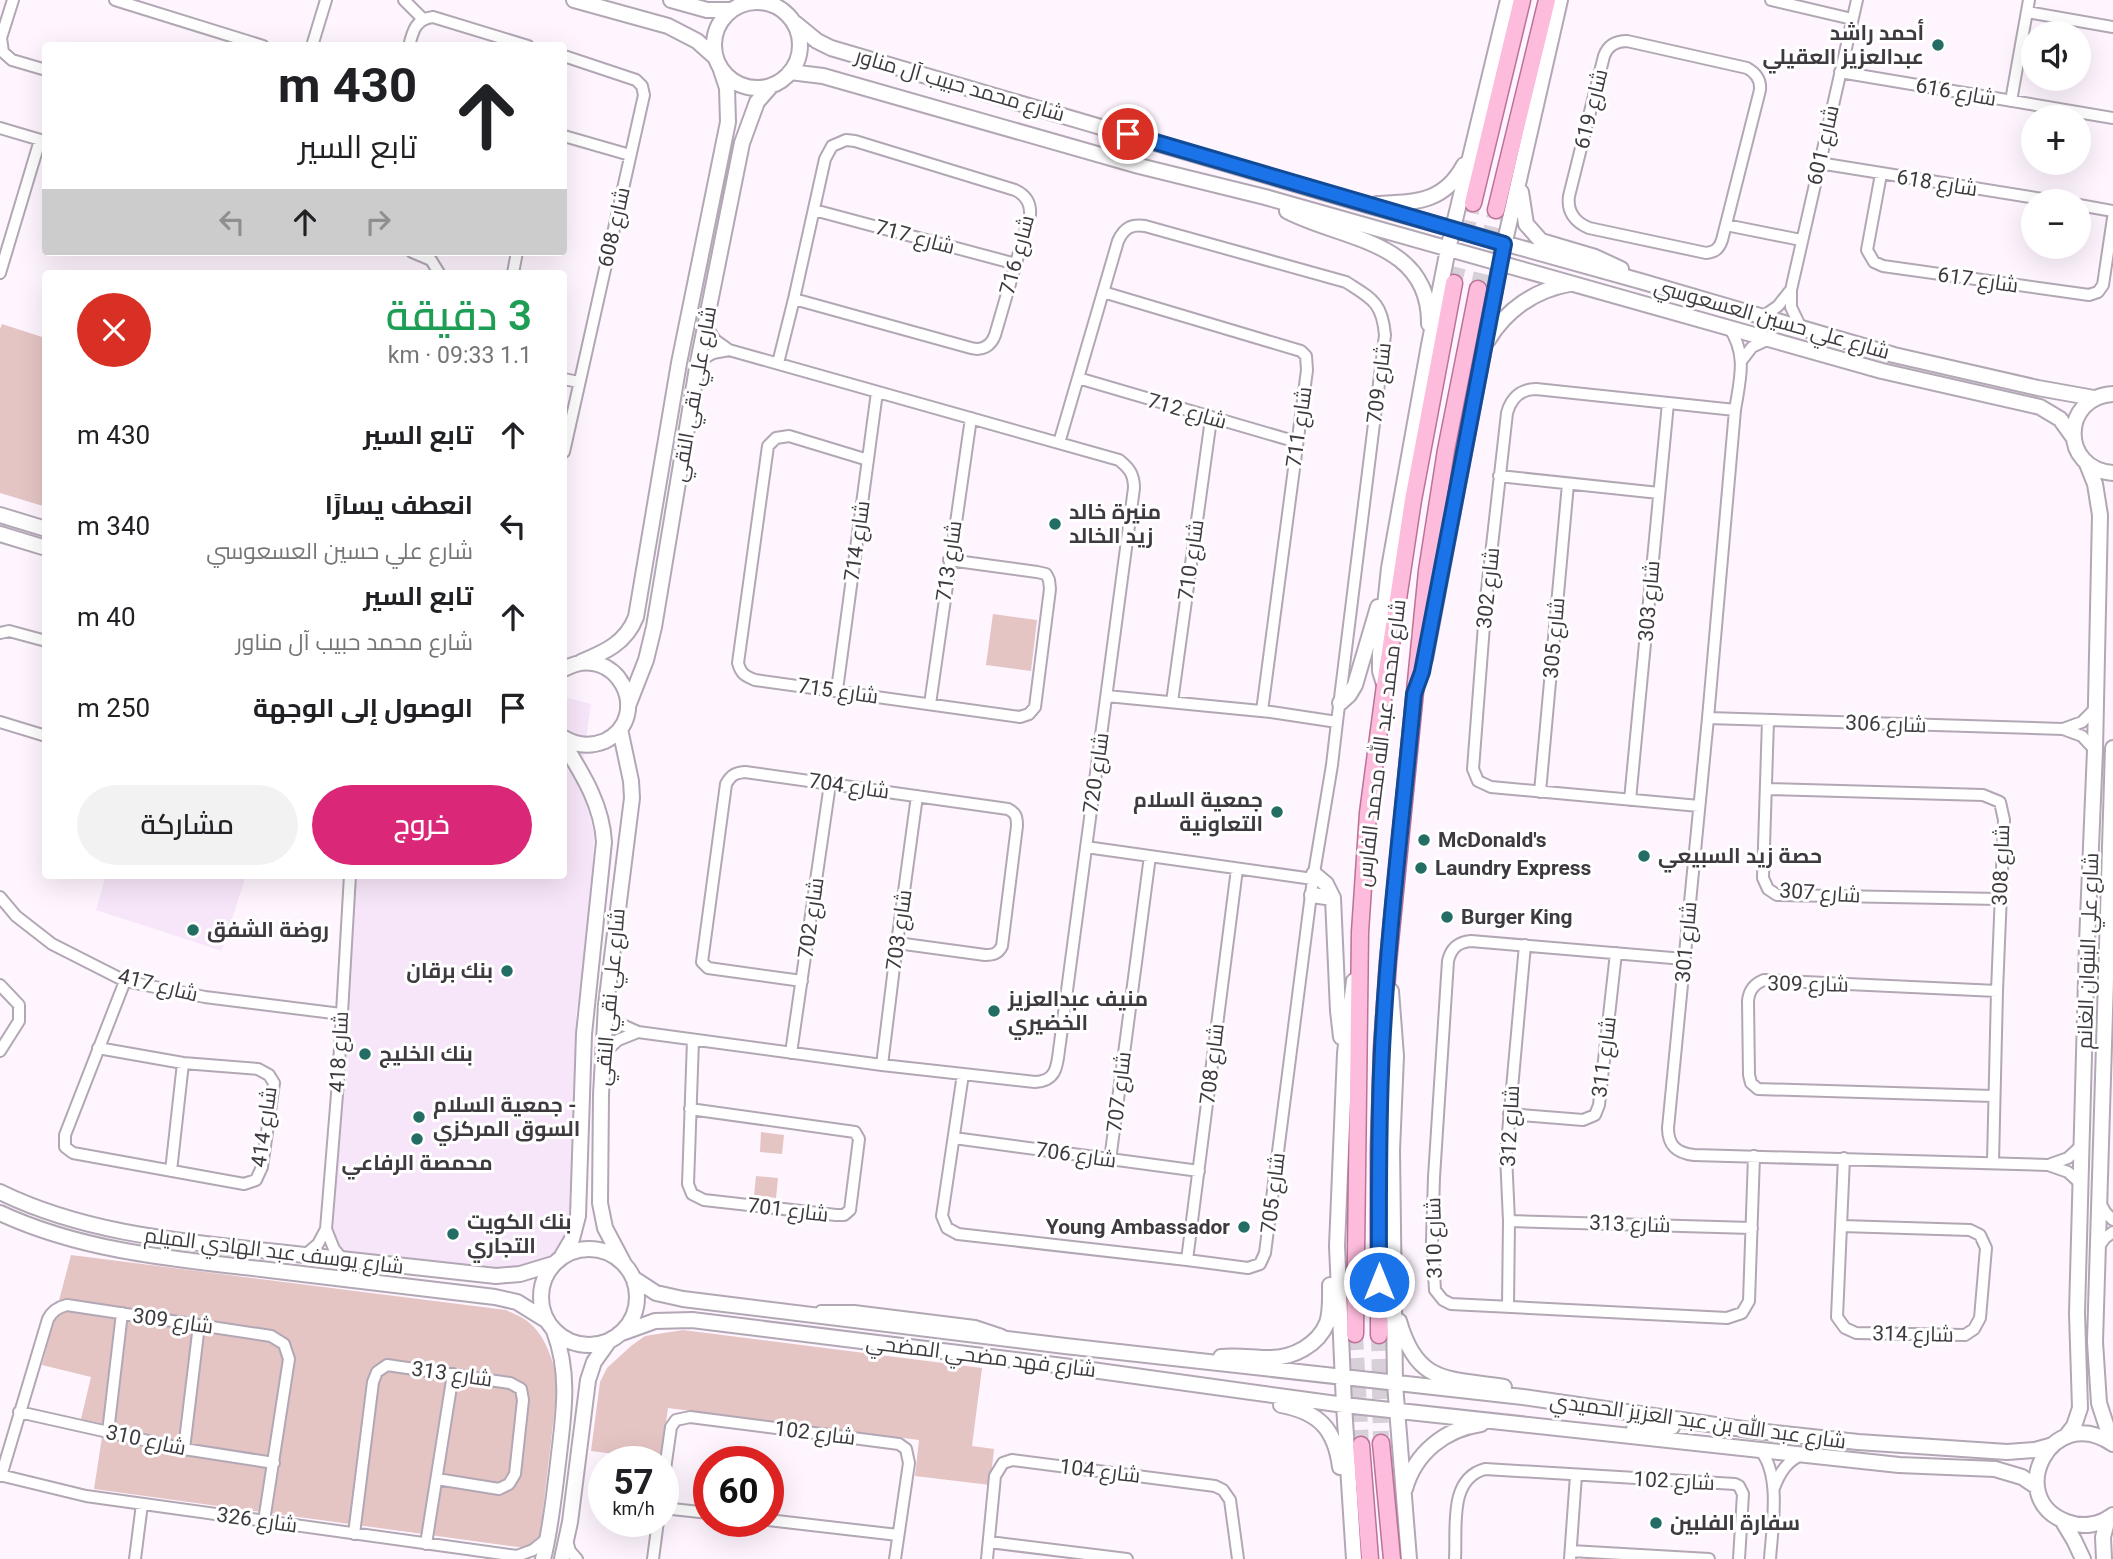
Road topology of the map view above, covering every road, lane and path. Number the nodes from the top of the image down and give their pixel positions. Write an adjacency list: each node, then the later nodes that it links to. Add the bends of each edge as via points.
1 (13, 0): 27 (street, via 1,38 3,52 12,60)
2 (115, 0): 21 (street)
3 (326, 0): 22 (street)
4 (404, 0): 17 (street)
5 (574, 0): 26 (street, via 668,26 697,41)
6 (671, 0): 15 (street, via 707,10)
7 (785, 0): 19 (street)
8 (1508, 0): 37 (street)
9 (1522, 0): 44 (main road)
10 (1547, 0): 48 (main road)
11 (1560, 0): 41 (street)
12 (1771, 0): 14 (street)
13 (1857, 0): 18 (street, شارع 601)
14 (1788, 2): 18 (street)
15 (737, 5): 19 (street, via 763,2 777,6); 26 (street, via 716,29 713,42)
16 (2028, 6): 20 (street); 31 (street)
17 (423, 19): 23 (street); 24 (street, via 443,19)
18 (1852, 19): 29 (street, شارع 601)
19 (793, 20): 28 (street, via 800,47); 45 (street, شارع محمد حبيب آل مناور, via 831,48)
20 (2113, 27)
21 (250, 42)
22 (313, 42)
23 (410, 42)
24 (515, 42)
25 (567, 57): 38 (street, شارع 608, via 632,78 642,86 644,100)
26 (718, 62): 30 (street, via 739,84); 107 (street, شارع علي نقي النقي, via 727,88 728,121 679,363 636,617 616,645)
27 (42, 69)
28 (790, 72): 30 (street); 43 (street, شارع محمد حبيب آل مناور, via 823,76)
29 (1840, 72): 31 (street, شارع 616); 39 (street, شارع 601)
30 (771, 86): 69 (street, شارع علي نقي النقي, via 757,102 746,131)
31 (2011, 101): 32 (street, شارع 616)
32 (2113, 118)
33 (0, 128): 35 (street)
34 (567, 137): 38 (street)
35 (42, 141)
36 (42, 144): 60 (street)
37 (1474, 145): 45 (street, via 1457,177 1438,194 1420,201); 52 (street)
38 (630, 155): 81 (street, شارع 608)
39 (1819, 163): 40 (street, شارع 618); 53 (street, شارع 601)
40 (1881, 174): 42 (street, شارع 618); 50 (street, شارع 617, via 1867,250 1871,259 1883,266 2089,295 2103,285)
41 (1520, 176): 54 (street); 61 (street, via 1524,217 1535,236 1607,262)
42 (2021, 196)
43 (1265, 197): 55 (street, شارع محمد حبيب آل مناور); 73 (street, via 1304,219 1376,244 1403,261 1424,296)
44 (1473, 203)
45 (1367, 205): 52 (street, شارع محمد حبيب آل مناور)
46 (2091, 207): 49 (street)
47 (814, 210): 58 (street, شارع 717); 58 (street, شارع 716, via 829,150 841,141 855,141 1023,194 1030,211); 67 (street, شارع 716)
48 (1496, 210)
49 (2113, 211)
50 (2113, 218)
51 (1726, 225): 51 (street, شارع 619, via 1760,90 1758,77 1747,68 1627,41 1611,46 1604,56 1569,196 1573,216 1589,228 1706,253 1720,246); 53 (street)
52 (1453, 229): 54 (street, شارع علي حسين العسعوسي); 55 (street)
53 (1801, 240): 65 (street, شارع 601)
54 (1504, 244): 57 (street); 61 (street, شارع علي حسين العسعوسي)
55 (1448, 249): 57 (street, شارع علي حسين العسعوسي); 73 (street)
56 (422, 256): 59 (street)
57 (1500, 263): 63 (street, شارع علي حسين العسعوسي); 74 (street)
58 (1016, 264): 67 (street, شارع 716, via 994,339 980,349)
59 (437, 270)
60 (0, 273)
61 (1640, 281): 68 (street, شارع علي حسين العسعوسي)
62 (1454, 283): 109 (main road, شارع محمد عبد الله محمد الفارس, via 1413,500)
63 (1575, 283): 70 (street, شارع علي حسين العسعوسي); 74 (street, via 1552,288 1521,304 1503,319)
64 (1478, 289): 111 (main road, شارع محمد عبد الله محمد الفارس, via 1435,516)
65 (1791, 290): 68 (street, via 1779,306); 71 (street, شارع 601, via 1791,307)
66 (1103, 292): 79 (street, شارع 709); 91 (street, شارع 711, via 1301,351 1308,362); 114 (street, شارع 709, via 1121,232 1136,225 1346,282 1373,300 1383,315 1385,335)
67 (794, 299): 78 (street, شارع 716)
68 (1762, 317): 71 (street, شارع علي حسين العسعوسي)
69 (706, 325): 75 (street, via 715,340); 77 (street, شارع علي نقي النقي)
70 (1728, 326): 72 (street, شارع علي حسين العسعوسي); 76 (street, شارع 301)
71 (1801, 328): 84 (street, شارع علي حسين العسعوسي, via 1930,364)
72 (1773, 339): 76 (street, via 1758,343); 90 (street, شارع علي حسين العسعوسي, via 2040,407 2060,419)
73 (1429, 345): 104 (street)
74 (1484, 347): 111 (street)
75 (729, 350): 77 (street); 78 (street, شارع 720)
76 (1742, 360): 86 (street, شارع 301)
77 (698, 362): 116 (street, شارع علي نقي النقي, via 654,627)
78 (778, 363): 82 (street, شارع 720)
79 (1078, 378): 88 (street, شارع 712); 92 (street, شارع 709)
80 (567, 380): 81 (street)
81 (578, 382): 89 (street, شارع 608)
82 (877, 392): 87 (street, شارع 720); 93 (street, شارع 714)
83 (2113, 394): 84 (street)
84 (2094, 398): 90 (street, via 2076,418)
85 (1668, 403): 86 (street, شارع 302); 96 (street, شارع 302, via 1526,390 1508,408); 98 (street, شارع 303)
86 (1735, 410): 119 (street, شارع 301)
87 (971, 418): 92 (street, شارع 720); 103 (street, شارع 713)
88 (1211, 419): 91 (street, شارع 712); 113 (street, شارع 710)
89 (567, 437)
90 (2073, 437): 94 (street, شارع علي حسين العسعوسي)
91 (1297, 442): 118 (street, شارع 711)
92 (1059, 443): 112 (street, شارع 720, via 1118,460 1134,478)
93 (868, 460): 110 (street, شارع 714); 110 (street, شارع 715, via 789,436 776,438 768,446 738,663 740,672 755,680)
94 (2087, 464): 95 (street); 117 (street, شارع علي البنوان الغانم, via 2100,515)
95 (2113, 473)
96 (1499, 476): 97 (street); 132 (street, شارع 302, via 1473,769 1484,785)
97 (1569, 484): 98 (street); 132 (street, شارع 305)
98 (1659, 493): 134 (street, شارع 303)
99 (0, 515): 100 (street)
100 (42, 528)
101 (0, 534): 102 (street)
102 (42, 547)
103 (949, 560): 115 (street, شارع 713); 115 (street, شارع 715, via 1037,572 1049,580 1035,707 1020,717)
104 (1389, 568): 109 (street, via 1380,662); 114 (street, via 1358,679)
105 (0, 633): 106 (street)
106 (42, 640)
107 (581, 662): 108 (street, شارع علي نقي النقي); 116 (street, via 593,662 615,673)
108 (567, 668)
109 (1385, 685): 145 (main road, شارع محمد عبد الله محمد الفارس, via 1368,813)
110 (837, 690): 115 (street, شارع 715)
111 (1414, 694): 154 (main road, شارع محمد عبد الله محمد الفارس)
112 (1107, 696): 113 (street); 136 (street, شارع 720)
113 (1171, 702): 118 (street)
114 (1340, 703): 122 (street, شارع 709)
115 (930, 704)
116 (628, 706): 123 (street, شارع علي نقي النقي)
117 (2096, 708): 124 (street, via 2082,722); 129 (street, شارع علي البنوان الغانم)
118 (1262, 711): 122 (street)
119 (1708, 718): 120 (street, شارع 306); 135 (street, شارع 301)
120 (1768, 720): 124 (street, شارع 306); 131 (street, شارع 307)
121 (0, 722): 125 (street)
122 (1337, 722): 139 (street, شارع 709)
123 (620, 729): 126 (street, via 598,744 586,746); 159 (street, شارع علي نقي النقي, via 632,798)
124 (2063, 729): 129 (street, شارع 306, via 2082,736)
125 (42, 735)
126 (567, 740)
127 (2113, 748): 146 (street, شارع علي البنوان الغانم)
128 (567, 750): 179 (street, شارع علي نقي النقي, via 594,799 604,842 584,1034)
129 (2095, 750): 148 (street, شارع علي البنوان الغانم)
130 (830, 783): 133 (street, شارع 704); 156 (street, شارع 702); 156 (street, شارع 704, via 745,772 730,777 714,864 701,957 704,965)
131 (1767, 789): 144 (street, شارع 308, via 1983,795 2000,802 2004,820); 144 (street, شارع 307, via 1763,878 1777,895)
132 (1540, 792): 134 (street, شارع 302)
133 (917, 796): 147 (street, شارع 703); 147 (street, شارع 704, via 1015,812 1002,946 993,955 985,955)
134 (1630, 800): 135 (street, شارع 302)
135 (1699, 806): 151 (street, شارع 301)
136 (1086, 847): 137 (street); 170 (street, شارع 720, via 1054,1072 1035,1082)
137 (1150, 856): 138 (street); 178 (street, شارع 707)
138 (1237, 869): 139 (street); 184 (street, شارع 708)
139 (1314, 877): 141 (street, شارع 705); 143 (street, via 1326,884)
140 (350, 879): 160 (street, شارع 418)
141 (1312, 895): 143 (street); 203 (street, شارع 705, via 1263,1259 1248,1268)
142 (0, 897): 155 (street, شارع 417, via 52,944)
143 (1333, 898): 166 (street, via 1338,1011)
144 (2000, 899): 158 (street, شارع 308)
145 (1360, 932): 166 (street); 213 (main road, شارع محمد عبد الله محمد الفارس)
146 (2107, 942): 148 (street, via 2096,949); 153 (street, شارع علي البنوان الغانم)
147 (897, 943): 169 (street, شارع 703)
148 (2087, 943): 152 (street, شارع علي البنوان الغانم)
149 (1525, 945): 150 (street, شارع 310); 173 (street, شارع 312); 208 (street, شارع 310, via 1464,941 1449,954 1434,1177 1436,1294 1451,1304)
150 (1616, 953): 151 (street, شارع 310); 173 (street, شارع 311, via 1595,1115 1583,1120)
151 (1684, 959): 176 (street, شارع 301, via 1669,1140 1684,1154)
152 (2087, 969): 153 (street, via 2097,962); 175 (street, شارع علي البنوان الغانم)
153 (2106, 970): 187 (street, شارع علي البنوان الغانم)
154 (1387, 976): 207 (street, via 1396,1056 1392,1150); 214 (main road, شارع محمد عبد الله محمد الفارس, via 1379,1149)
155 (125, 981): 160 (street, شارع 417, via 205,997); 163 (street, شارع 414)
156 (802, 981): 165 (street, شارع 702)
157 (0, 985): 164 (street, via 19,1005 19,1021)
158 (1997, 992): 171 (street, شارع 308); 171 (street, شارع 309, via 1765,980 1754,985 1748,1001 1749,1075 1758,1089)
159 (606, 1005): 161 (street, شارع 720, via 618,1023); 167 (street, شارع علي نقي النقي)
160 (341, 1014): 194 (street, شارع 418)
161 (638, 1032): 162 (street, شارع 720); 167 (street, via 618,1040)
162 (693, 1040): 165 (street, شارع 720); 172 (street, شارع 701)
163 (97, 1048): 168 (street, شارع 414); 183 (street, شارع 414, via 65,1135 65,1147 73,1153)
164 (0, 1051)
165 (791, 1053): 169 (street, شارع 720)
166 (1345, 1053): 197 (street)
167 (603, 1055): 181 (street, شارع علي نقي النقي)
168 (183, 1063): 183 (street); 183 (street, شارع 414, via 258,1069 274,1083 262,1167 256,1180 244,1184)
169 (883, 1065): 170 (street, شارع 720)
170 (962, 1074): 174 (street, شارع 705)
171 (1993, 1096): 180 (street, شارع 308)
172 (690, 1109): 172 (street, شارع 701, via 688,1184 696,1197 840,1216 850,1210 859,1139 855,1132)
173 (1509, 1114): 189 (street, شارع 312)
174 (954, 1138): 178 (street, شارع 706); 203 (street, شارع 705, via 942,1216 947,1228 958,1234)
175 (2081, 1146): 182 (street, via 2068,1158); 185 (street, شارع علي البنوان الغانم)
176 (1754, 1156): 177 (street, شارع 301); 193 (street, شارع 310)
177 (1844, 1158): 180 (street, شارع 301); 191 (street, شارع 314)
178 (1110, 1160): 184 (street, شارع 706)
179 (579, 1161): 181 (street, via 590,1168); 202 (street, شارع علي نقي النقي, via 577,1223)
180 (1993, 1162): 182 (street, شارع 301)
181 (600, 1164): 204 (street, شارع علي نقي النقي, via 601,1216)
182 (2048, 1165): 185 (street, شارع 301, via 2068,1172)
183 (171, 1171)
184 (1199, 1171): 203 (street, شارع 708)
185 (2080, 1183): 231 (street, شارع علي البنوان الغانم, via 2080,1408)
186 (0, 1192): 192 (street, شارع يوسف عبد الهادي الميلم, via 46,1212)
187 (2099, 1201): 190 (street); 199 (street, شارع علي البنوان الغانم)
188 (2, 1214): 192 (street, via 89,1239 96,1237); 198 (street, شارع يوسف عبد الهادي الميلم)
189 (1508, 1220): 193 (street, شارع 313); 208 (street, شارع 312)
190 (2113, 1220)
191 (1842, 1226): 191 (street, شارع 314, via 1837,1317 1844,1328 1856,1333 1965,1335 1975,1329 1986,1248 1980,1235 1970,1230)
192 (99, 1227): 195 (street, شارع يوسف عبد الهادي الميلم)
193 (1752, 1228): 208 (street, شارع 310, via 1749,1301 1742,1313 1727,1318)
194 (326, 1229): 200 (street); 201 (street)
195 (116, 1231): 198 (street, via 109,1238); 200 (street, شارع يوسف عبد الهادي الميلم)
196 (2113, 1232): 199 (street)
197 (1337, 1246): 216 (street, via 1328,1317 1314,1341 1282,1357 1227,1356); 219 (street)
198 (109, 1249): 212 (street, شارع يوسف عبد الهادي الميلم, via 495,1297 528,1307)
199 (2097, 1249): 233 (street, شارع علي البنوان الغانم, via 2097,1383)
200 (305, 1255): 201 (street, شارع يوسف عبد الهادي الميلم)
201 (343, 1260): 202 (street, شارع يوسف عبد الهادي الميلم, via 496,1276 520,1274)
202 (558, 1260): 204 (street, via 572,1251 593,1249); 212 (street, via 540,1297)
203 (1187, 1260)
204 (623, 1262): 205 (street)
205 (633, 1278): 206 (street, شارع فهد مضحي المضحي, via 665,1296); 215 (street, via 637,1302 628,1325)
206 (721, 1304): 210 (street, via 714,1313); 216 (street, شارع فهد مضحي المضحي)
207 (1395, 1305): 220 (street); 222 (street, via 1408,1348 1422,1366 1442,1377 1539,1393)
208 (1508, 1307)
209 (122, 1313): 211 (street, شارع 309); 224 (street, شارع 309, via 66,1305 52,1312); 229 (street)
210 (716, 1322): 215 (street, شارع فهد مضحي المضحي, via 667,1320 643,1324); 218 (street, شارع فهد مضحي المضحي)
211 (199, 1325): 237 (street); 240 (street, شارع 309, via 271,1335 287,1349)
212 (550, 1325): 215 (street, via 573,1343 598,1344); 226 (street, via 564,1368)
213 (1355, 1334)
214 (1379, 1335)
215 (614, 1337): 227 (street, via 598,1354 591,1371)
216 (1199, 1362): 219 (street, شارع فهد مضحي المضحي)
217 (453, 1374): 243 (street); 243 (street, شارع 313, via 521,1389 514,1474 509,1484 499,1489); 253 (street, شارع 313, via 387,1365 377,1372)
218 (1156, 1378): 221 (street, شارع فهد مضحي المضحي); 248 (street, via 1292,1407 1315,1417 1334,1442)
219 (1343, 1378): 220 (street, شارع عبد الله بن عبد العزيز الحميدي); 221 (street)
220 (1395, 1384): 222 (street, شارع عبد الله بن عبد العزيز الحميدي); 223 (street)
221 (1344, 1405): 223 (street, شارع عبد الله بن عبد العزيز الحميدي); 248 (street)
222 (1577, 1405): 228 (street, شارع عبد الله بن عبد العزيز الحميدي)
223 (1396, 1411): 225 (street, شارع عبد الله بن عبد العزيز الحميدي); 246 (street)
224 (19, 1412): 229 (street, شارع 310); 241 (street, شارع 309)
225 (1502, 1421): 230 (street, شارع عبد الله بن عبد العزيز الحميدي); 246 (street, via 1463,1428 1436,1442 1415,1465)
226 (562, 1425): 227 (street); 256 (street)
227 (582, 1428): 257 (street)
228 (1757, 1431): 230 (street, via 1641,1425 1634,1429); 234 (street, شارع عبد الله بن عبد العزيز الحميدي, via 1998,1452)
229 (108, 1432): 237 (street, شارع 310)
230 (1634, 1436): 238 (street, شارع عبد الله بن عبد العزيز الحميدي)
231 (2066, 1436): 233 (street, via 2090,1434); 234 (street)
232 (1381, 1443): 273 (main road)
233 (2112, 1443)
234 (2053, 1444): 244 (street, via 2040,1462)
235 (1361, 1445): 272 (main road)
236 (668, 1446): 254 (street, شارع 102, via 671,1427 677,1420 690,1418 899,1444 906,1449 909,1463)
237 (184, 1448): 240 (street, شارع 310)
238 (1759, 1449): 239 (street, شارع عبد الله بن عبد العزيز الحميدي); 245 (street, via 1770,1465)
239 (1804, 1454): 244 (street, شارع عبد الله بن عبد العزيز الحميدي, via 1899,1465 1995,1469); 245 (street, via 1783,1469)
240 (274, 1464): 251 (street, شارع 309)
241 (1, 1475): 247 (street, شارع 326, via 61,1491)
242 (1576, 1475): 260 (street); 275 (street, شارع 102, via 1485,1469 1470,1476 1458,1498); 277 (street, شارع 102, via 1739,1486 1743,1494)
243 (437, 1479): 259 (street)
244 (2038, 1487): 250 (street, via 2044,1504)
245 (1773, 1491): 278 (street)
246 (1404, 1493): 274 (street)
247 (142, 1504): 251 (street, شارع 326); 262 (street)
248 (1350, 1513): 271 (street)
249 (2111, 1516): 250 (street, via 2085,1525); 280 (street, via 2103,1537)
250 (2062, 1520): 279 (street)
251 (264, 1521): 253 (street, شارع 326)
252 (784, 1522): 254 (street)
253 (354, 1534): 259 (street, شارع 326)
254 (898, 1535): 267 (street, شارع 102)
255 (656, 1537): 266 (street)
256 (548, 1538): 261 (street, شارع 326); 263 (street)
257 (567, 1541): 264 (street); 265 (street)
258 (989, 1542): 268 (street, شارع 104); 269 (street); 270 (street, شارع 104, via 995,1476 1012,1460 1215,1486 1230,1500)
259 (426, 1544): 261 (street, شارع 326)
260 (1571, 1555): 276 (street)
261 (519, 1557)
262 (135, 1559)
263 (543, 1559)
264 (562, 1559)
265 (577, 1559)
266 (653, 1559)
267 (895, 1559)
268 (987, 1559)
269 (1127, 1559)
270 (1238, 1559)
271 (1354, 1559)
272 (1370, 1559)
273 (1392, 1559)
274 (1409, 1559)
275 (1455, 1559)
276 (1709, 1559)
277 (1739, 1559)
278 (1770, 1559)
279 (2083, 1559)
280 (2104, 1559)

